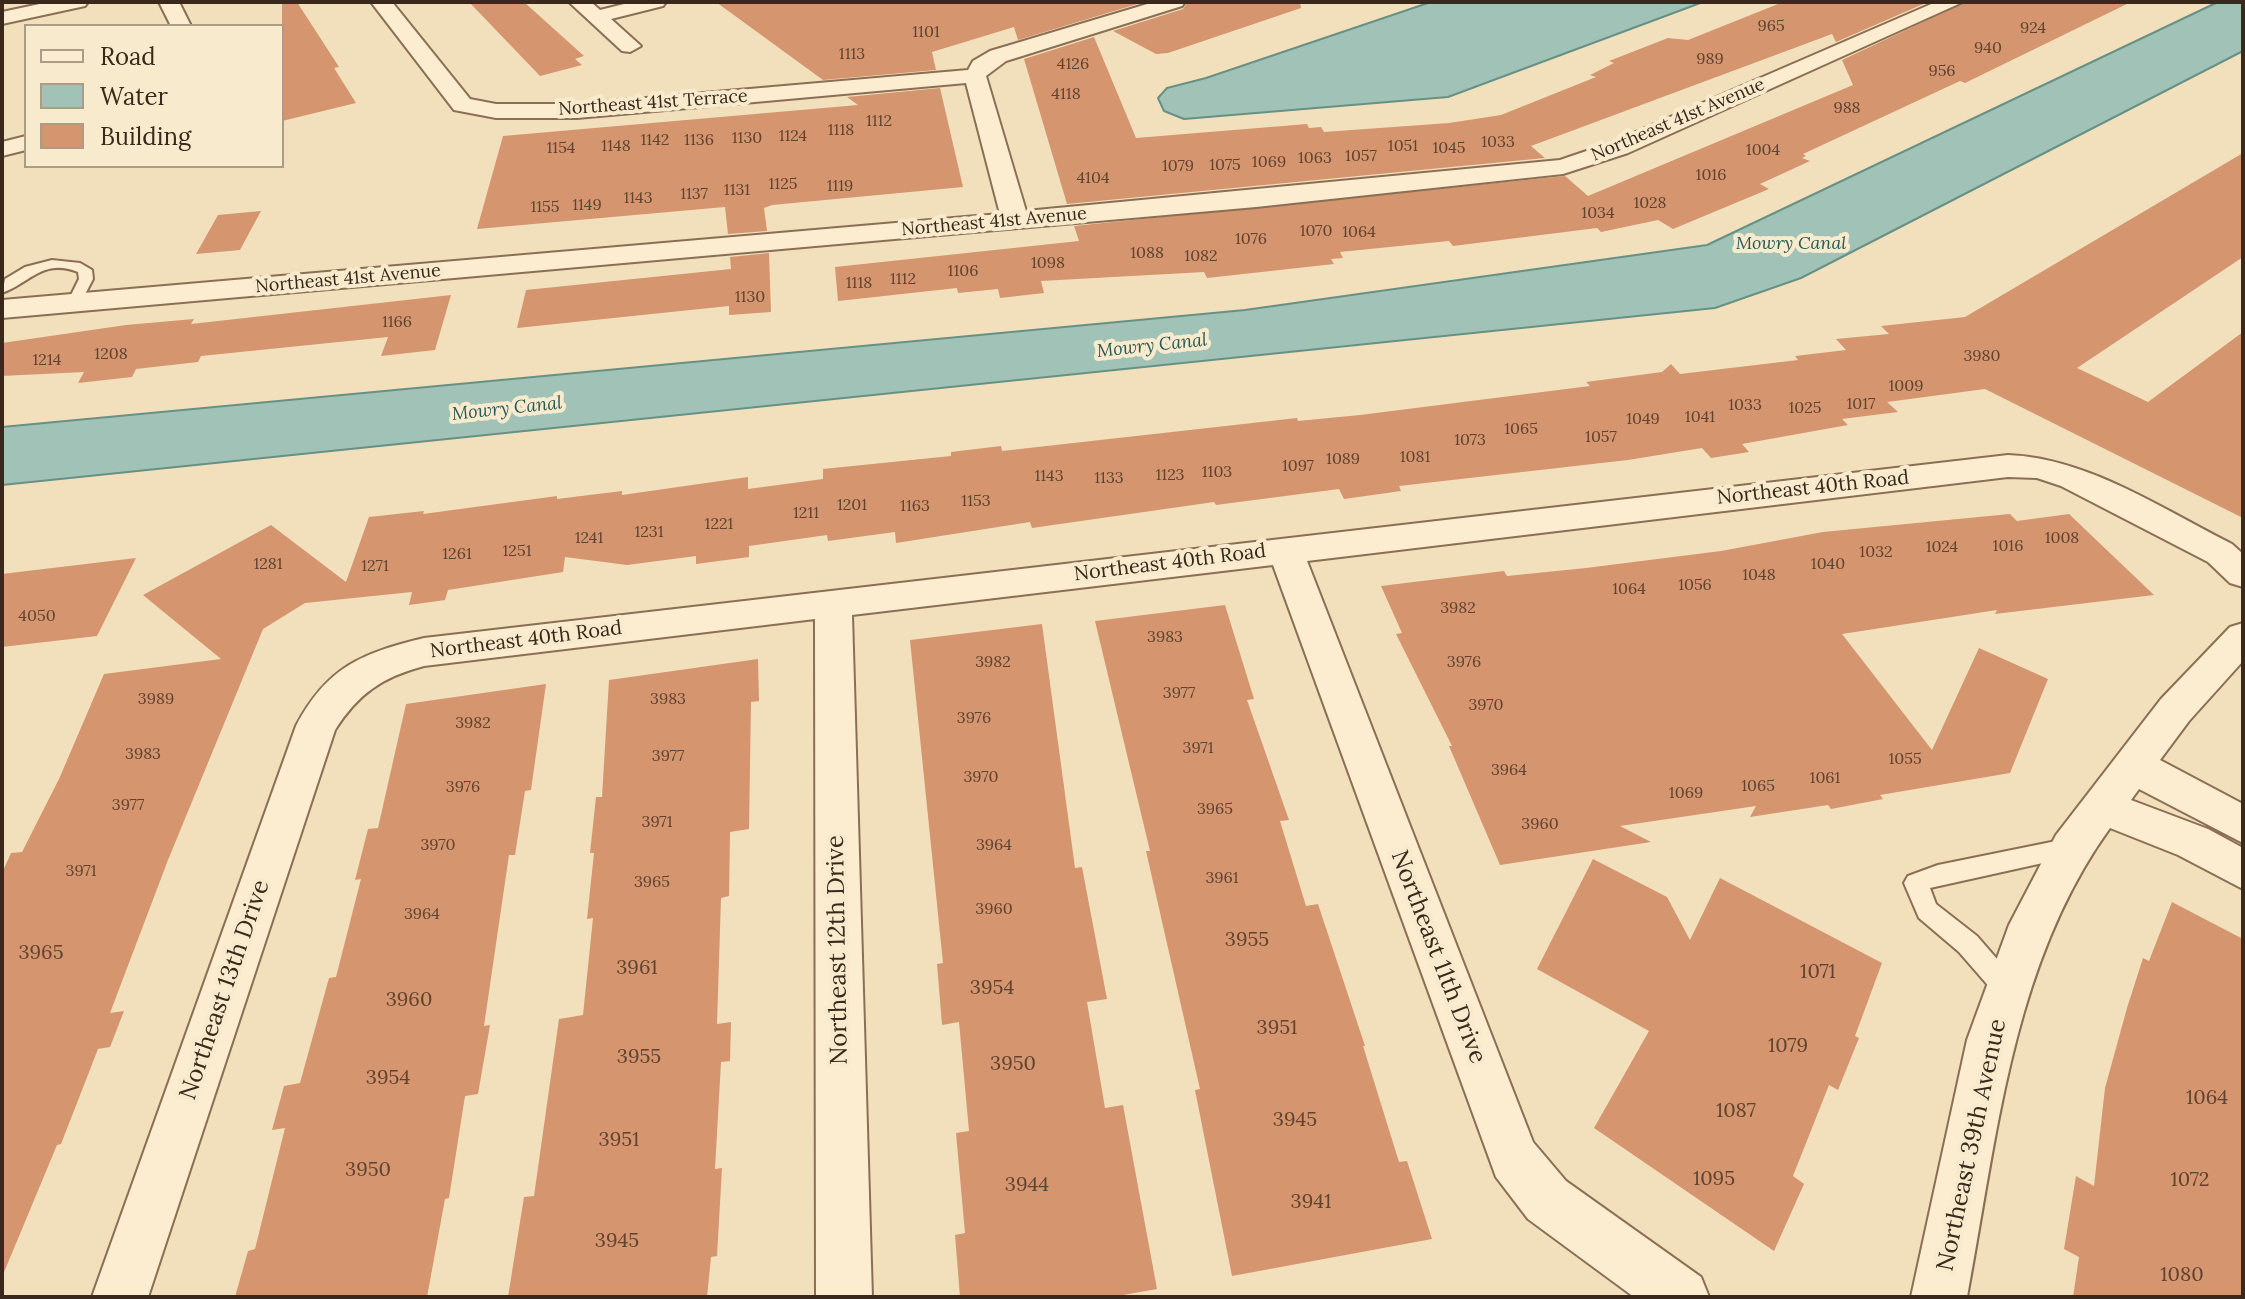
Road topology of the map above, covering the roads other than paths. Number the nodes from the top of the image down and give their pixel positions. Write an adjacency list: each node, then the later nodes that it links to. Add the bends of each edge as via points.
1 (78, 2): 9 (street)
2 (169, 2): 10 (street)
3 (381, 2): 12 (street, Northeast 41st Terrace, via 462,105 496,111 577,111)
4 (579, 2): 8 (street)
5 (656, 2): 8 (street)
6 (1175, 2): 12 (street, via 998,56)
7 (1953, 2): 15 (street, Northeast 41st Avenue, via 1619,148 1563,167)
8 (596, 17): 11 (street)
9 (2, 18)
10 (180, 24)
11 (630, 46)
12 (975, 76): 15 (street)
13 (24, 144): 14 (street)
14 (2, 149)
15 (1015, 220): 17 (street, Northeast 41st Avenue)
16 (2, 289): 17 (lane, via 27,271 75,264 85,270 86,279)
17 (74, 303): 18 (street, Northeast 41st Avenue)
18 (2, 309)
19 (1285, 550): 20 (street, Northeast 40th Road, via 2008,466 2040,467 2073,478 2220,553); 21 (street, Northeast 40th Road); 32 (street, Northeast 11th Drive, via 1514,1159 1547,1200)
20 (2243, 574)
21 (833, 603): 23 (street, Northeast 40th Road, via 424,652 379,663); 31 (street, Northeast 12th Drive)
22 (2243, 637): 24 (street, Northeast 39th Avenue, via 2175,710)
23 (340, 688): 30 (street, Northeast 13th Drive, via 316,726)
24 (2134, 766): 25 (street, Northeast 39th Avenue); 26 (street)
25 (2103, 807): 27 (street, Northeast 39th Avenue); 28 (street, via 2193,842)
26 (2243, 825)
27 (2071, 848): 29 (street, Northeast 39th Avenue, via 2025,940); 29 (lane, via 1916,883 1927,911 1968,944)
28 (2243, 870)
29 (2008, 990): 33 (street, Northeast 39th Avenue, via 1991,1040)
30 (120, 1297)
31 (844, 1297)
32 (1681, 1297)
33 (1939, 1297)

